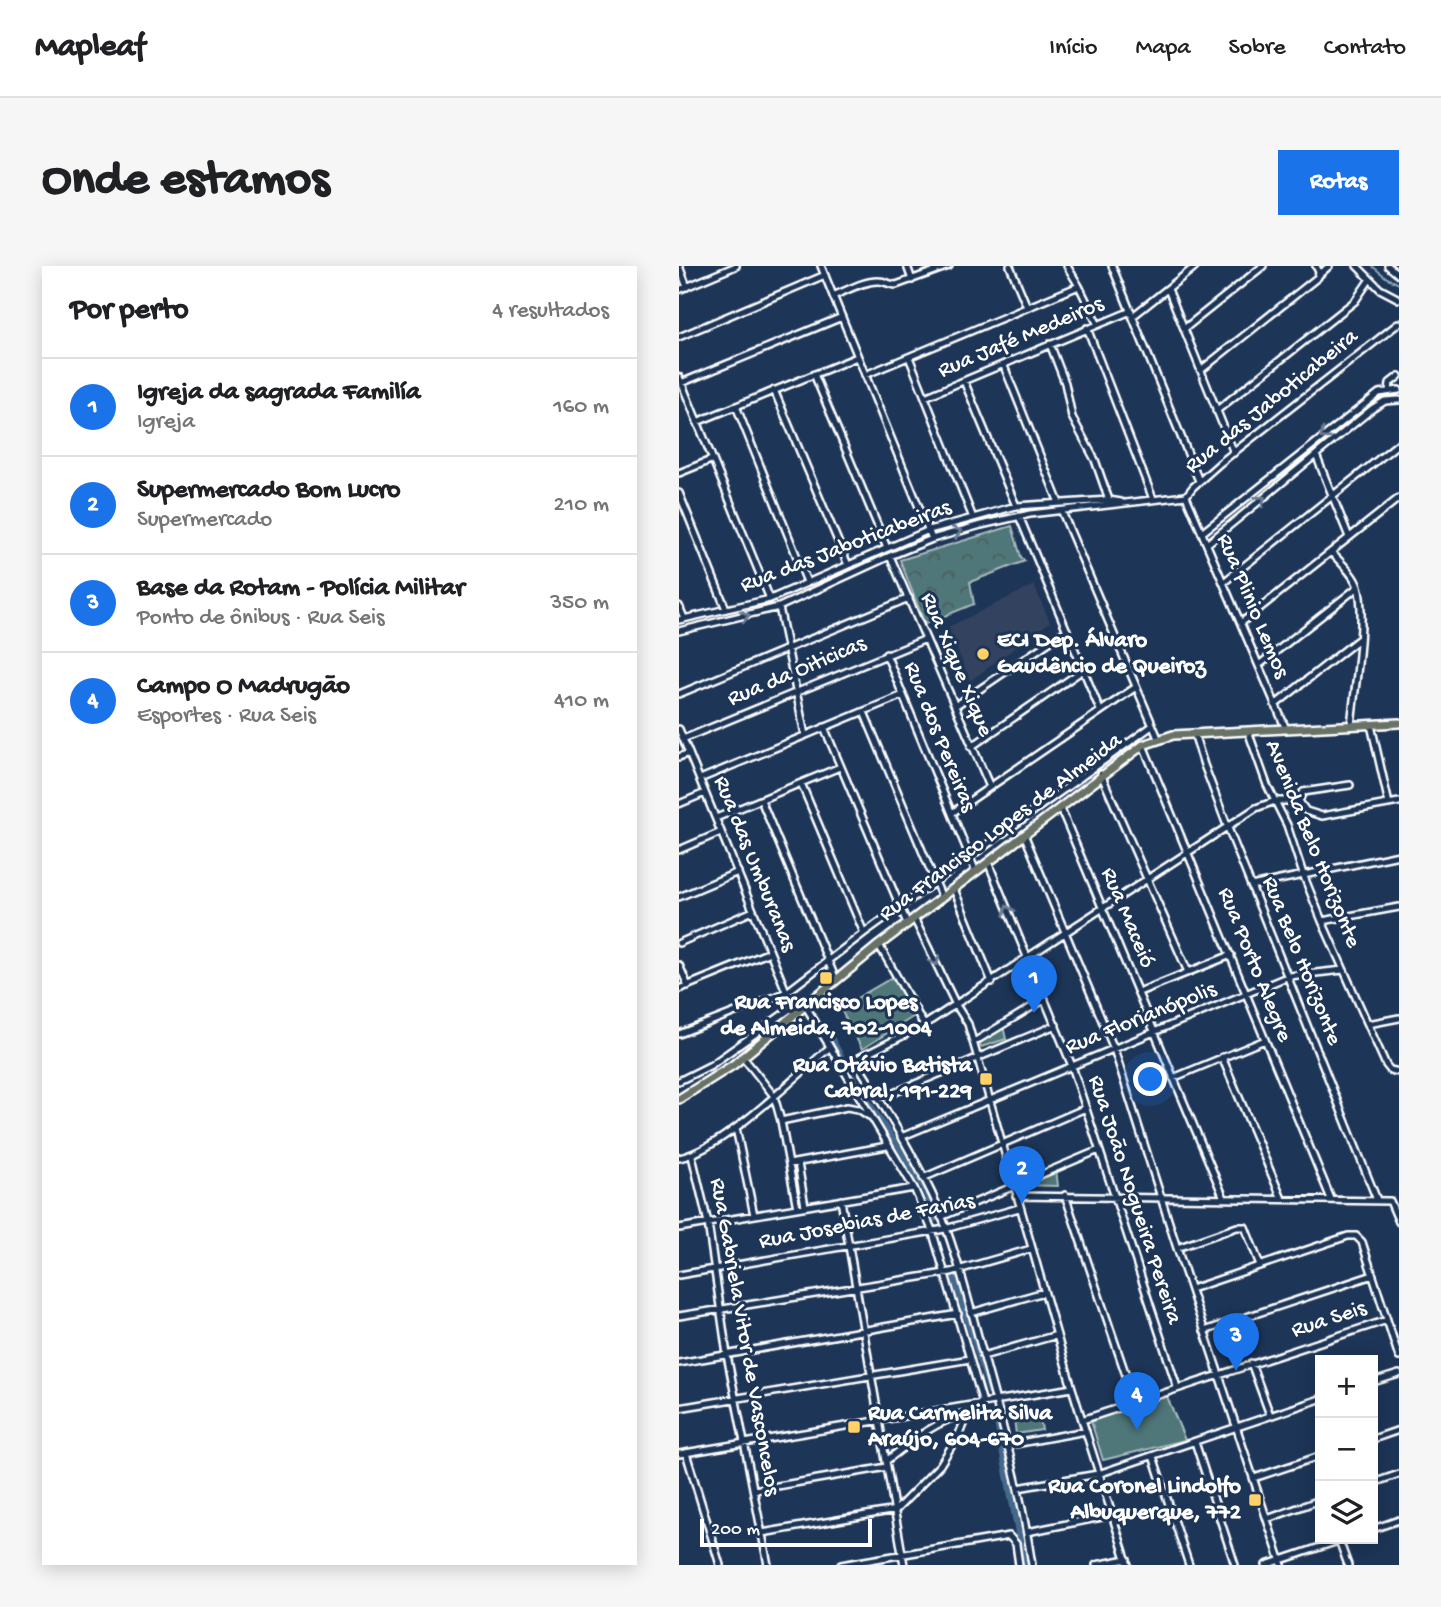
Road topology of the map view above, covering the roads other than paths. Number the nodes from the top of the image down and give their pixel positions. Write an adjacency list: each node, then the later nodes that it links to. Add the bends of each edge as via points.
1 (679, 266): 21 (street)
2 (736, 266): 21 (street)
3 (821, 266): 15 (street)
4 (907, 266): 19 (street)
5 (949, 266): 19 (street)
6 (1010, 266): 26 (street)
7 (1067, 266): 20 (street)
8 (1112, 266): 27 (street)
9 (1196, 266): 22 (street, Rua Jafé Medeiros)
10 (1263, 266): 32 (street)
11 (1329, 266): 16 (street)
12 (1357, 266): 18 (street)
13 (1388, 266): 17 (street)
14 (1317, 267): 16 (street)
15 (825, 275): 24 (street); 33 (street)
16 (1319, 275): 38 (street)
17 (1399, 275)
18 (1370, 279): 25 (street); 51 (street, via 1355,301)
19 (912, 280): 24 (street, via 891,285 872,282)
20 (1079, 286): 26 (street); 29 (street)
21 (687, 287): 23 (street)
22 (1168, 289): 27 (street, Rua Jafé Medeiros); 32 (street)
23 (679, 290)
24 (833, 296): 28 (street)
25 (1399, 299)
26 (1027, 307): 36 (street)
27 (1132, 313): 29 (street, Rua Jafé Medeiros); 58 (street)
28 (842, 317): 35 (street); 42 (street)
29 (1097, 323): 31 (street, Rua Jafé Medeiros)
30 (1399, 323): 54 (street, Rua das Jaboticabeira)
31 (1087, 328): 34 (street, Rua Jafé Medeiros); 63 (street)
32 (1184, 329): 38 (street)
33 (679, 337)
34 (1051, 344): 37 (street, Rua Jafé Medeiros); 65 (street, via 1072,417 1095,460)
35 (857, 357): 39 (street); 40 (street)
36 (909, 357): 40 (street); 47 (street)
37 (1003, 366): 43 (street, Rua Jafé Medeiros); 64 (street)
38 (1201, 370): 51 (street)
39 (814, 374): 44 (street); 75 (street)
40 (865, 375): 70 (street)
41 (1399, 376): 46 (street, via 1390,383)
42 (680, 380): 52 (street)
43 (964, 381): 47 (street, Rua Jafé Medeiros); 66 (street)
44 (774, 390): 50 (street); 78 (street)
45 (1399, 390): 46 (street)
46 (1389, 391): 48 (street); 71 (street, one-way to 71, via 1378,393)
47 (925, 397): 69 (street)
48 (1391, 400): 49 (street); 55 (street, via 1372,409)
49 (1399, 400)
50 (736, 406): 52 (street); 79 (street)
51 (1216, 411): 54 (street)
52 (697, 422): 56 (street)
53 (1399, 443): 61 (street)
54 (1234, 453): 58 (street, Rua das Jaboticabeira)
55 (1316, 455): 61 (street); 74 (street, one-way to 55)
56 (711, 460): 57 (street); 83 (street)
57 (679, 473)
58 (1199, 481): 60 (street, Rua das Jaboticabeira)
59 (679, 493): 86 (street)
60 (1186, 496): 63 (street, Rua das Jaboticabeira); 71 (street, Rua Plinio Lemos)
61 (1332, 496): 72 (street); 80 (street)
62 (1399, 498): 72 (street)
63 (1153, 499): 65 (street, Rua das Jaboticabeira)
64 (1059, 503): 65 (street, Rua das Jaboticabeiras); 66 (street, Rua das Jaboticabeiras)
65 (1109, 503): 67 (street, Rua das Jaboticabeiras)
66 (1017, 506): 69 (street, Rua das Jaboticabeiras)
67 (1062, 512): 68 (street, Rua das Jaboticabeiras); 97 (street)
68 (1019, 516): 73 (street, Rua das Jaboticabeiras, one-way to 68); 89 (street)
69 (973, 518): 70 (street, Rua das Jaboticabeiras)
70 (929, 530): 73 (street); 75 (street, Rua das Jaboticabeiras)
71 (1203, 532): 74 (street, Rua Plinio Lemos)
72 (1349, 537): 76 (street)
73 (932, 539): 77 (street, Rua das Jaboticabeiras)
74 (1208, 543): 80 (street, Rua Plinio Lemos)
75 (887, 548): 78 (street, Rua das Jaboticabeiras)
76 (1331, 552): 81 (street); 88 (street)
77 (890, 556): 82 (street, Rua Xique Xique); 85 (street, Rua das Jaboticabeiras)
78 (848, 565): 79 (street, Rua das Jaboticabeiras)
79 (807, 582): 83 (street, Rua das Jaboticabeiras)
80 (1224, 582): 88 (street, Rua Plinio Lemos)
81 (1358, 587): 92 (street); 95 (street)
82 (909, 598): 91 (street, Rua Xique Xique); 93 (street)
83 (770, 599): 86 (street, Rua das Jaboticabeiras)
84 (679, 606): 87 (street)
85 (779, 607): 90 (street, Rua das Jaboticabeiras, one-way to 85); 93 (street)
86 (726, 609): 87 (street, Rua das Jaboticabeiras)
87 (682, 619)
88 (1241, 623): 95 (street, Rua Plinio Lemos)
89 (1067, 630): 96 (street); 102 (street)
90 (679, 631)
91 (926, 639): 94 (street, Rua da Oiticicas); 102 (street, Rua Xique Xique)
92 (1359, 639): 101 (street); 108 (street)
93 (787, 648): 98 (street); 99 (street)
94 (886, 654): 98 (street, Rua da Oiticicas); 100 (street, Rua dos Pereiras)
95 (1259, 665): 101 (street, Rua Plinio Lemos)
96 (1083, 670): 103 (street); 118 (street)
97 (1136, 687): 103 (street); 107 (street)
98 (795, 692): 114 (street); 116 (street, Rua da Oiticicas)
99 (679, 694)
100 (903, 695): 104 (street); 135 (street, Rua dos Pereiras)
101 (1275, 705): 111 (street, Rua Plinio Lemos)
102 (955, 706): 118 (street, Rua Xique Xique)
103 (1100, 710): 126 (street)
104 (864, 712): 109 (street); 149 (street)
105 (1399, 723): 106 (main road, Rua Francisco Lopes de Almeida)
106 (1371, 724): 108 (main road, Rua Francisco Lopes de Almeida); 133 (street)
107 (1152, 726): 115 (street); 143 (street)
108 (1351, 726): 111 (main road, Rua Francisco Lopes de Almeida)
109 (824, 727): 114 (street); 121 (street)
110 (679, 729): 116 (street, Rua das Umburanas)
111 (1286, 729): 112 (main road, Rua Francisco Lopes de Almeida)
112 (1248, 730): 113 (main road, Rua Francisco Lopes de Almeida); 129 (street, Avenida Belo Horizonte)
113 (1194, 733): 115 (main road, Rua Francisco Lopes de Almeida); 137 (street, Rua Belo Horizonte)
114 (805, 735): 123 (street)
115 (1158, 738): 117 (main road, Rua Francisco Lopes de Almeida)
116 (683, 739): 119 (street, Rua das Umburanas)
117 (1143, 745): 122 (main road, Rua Francisco Lopes de Almeida); 141 (street, Rua Porto Alegre)
118 (971, 747): 126 (street, Rua Xique Xique)
119 (689, 752): 120 (street); 123 (street, Rua das Umburanas)
120 (679, 757)
121 (840, 767): 124 (street); 156 (street)
122 (1101, 774): 134 (main road, Rua Francisco Lopes de Almeida); 148 (street)
123 (700, 779): 127 (street, Rua das Umburanas)
124 (801, 783): 128 (street); 161 (street)
125 (1350, 785): 130 (street, via 1303,792)
126 (990, 787): 135 (street)
127 (705, 793): 132 (street); 136 (street, Rua das Umburanas)
128 (761, 800): 136 (street); 167 (street)
129 (1275, 801): 130 (street); 137 (street); 147 (street, Avenida Belo Horizonte)
130 (1299, 801): 133 (street, via 1306,811 1322,816)
131 (1399, 802): 133 (street)
132 (679, 804)
133 (1389, 804)
134 (1060, 807): 139 (main road, Rua Francisco Lopes de Almeida); 154 (street, Rua Maceió)
135 (952, 813): 143 (street, Rua dos Pereiras)
136 (716, 818): 138 (street, Rua das Umburanas)
137 (1228, 828): 141 (street); 150 (street, Rua Belo Horizonte)
138 (721, 832): 140 (street); 145 (street, Rua das Umburanas)
139 (1024, 834): 144 (main road, Rua Francisco Lopes de Almeida); 160 (street)
140 (679, 850)
141 (1189, 852): 148 (street); 165 (street, Rua Porto Alegre)
142 (1399, 855): 147 (street)
143 (970, 856): 146 (street, Rua dos Pereiras); 149 (street)
144 (988, 862): 146 (main road, Rua Francisco Lopes de Almeida); 166 (street, Rua João Nogueira Pereira, one-way to 144)
145 (738, 872): 152 (street); 157 (street, Rua das Umburanas)
146 (977, 872): 151 (main road, Rua Francisco Lopes de Almeida)
147 (1303, 874): 150 (street); 159 (street, Avenida Belo Horizonte)
148 (1149, 879): 154 (street); 170 (street)
149 (935, 883): 153 (street); 156 (street)
150 (1251, 886): 171 (street, Rua Belo Horizonte)
151 (954, 889): 153 (main road, Rua Francisco Lopes de Almeida); 173 (street)
152 (679, 897)
153 (942, 898): 158 (main road, Rua Francisco Lopes de Almeida)
154 (1103, 907): 160 (street); 177 (street, Rua Maceió)
155 (1399, 907): 159 (street)
156 (899, 908): 158 (street); 161 (street)
157 (753, 911): 162 (street); 164 (street, Rua das Umburanas)
158 (911, 921): 163 (main road, Rua Francisco Lopes de Almeida); 181 (street, one-way to 181)
159 (1322, 921): 169 (street, Avenida Belo Horizonte)
160 (1066, 932): 166 (street); 192 (street)
161 (865, 933): 167 (street)
162 (679, 943)
163 (879, 945): 172 (main road, Rua Francisco Lopes de Almeida); 185 (street)
164 (771, 952): 174 (street); 176 (street, Rua das Umburanas)
165 (1231, 955): 170 (street); 178 (street, Rua Porto Alegre)
166 (1028, 958): 173 (street); 179 (street, Rua João Nogueira Pereira)
167 (829, 962): 172 (street); 176 (street)
168 (679, 965): 174 (street)
169 (1343, 970): 171 (street, Rua Florianópolis); 184 (street)
170 (1188, 972): 177 (street)
171 (1289, 976): 178 (street, Rua Florianópolis); 229 (street, Rua Belo Horizonte)
172 (836, 980): 180 (main road, Rua Francisco Lopes de Almeida)
173 (992, 982): 181 (street)
174 (688, 986): 175 (street)
175 (679, 989)
176 (787, 992): 182 (street, Rua das Umburanas); 188 (street)
177 (1139, 992): 187 (street, Rua Maceió)
178 (1247, 994): 187 (street, Rua Florianópolis); 189 (street, Rua Porto Alegre)
179 (1045, 999): 186 (street, Rua João Nogueira Pereira); 190 (street)
180 (805, 1005): 182 (main road, Rua Francisco Lopes de Almeida); 191 (street)
181 (956, 1005): 185 (street); 190 (street)
182 (794, 1010): 193 (street); 194 (main road, Rua Francisco Lopes de Almeida)
183 (1399, 1018): 184 (street)
184 (1368, 1024): 199 (street, via 1390,1070)
185 (924, 1025): 204 (street, via 855,1059)
186 (1056, 1025): 195 (street); 198 (street, Rua João Nogueira Pereira)
187 (1155, 1032): 192 (street, Rua Florianópolis); 200 (street, Rua Maceió)
188 (679, 1034)
189 (1265, 1040): 196 (street); 227 (street, Rua Porto Alegre)
190 (974, 1042): 195 (street)
191 (829, 1048): 202 (street); 207 (street)
192 (1114, 1049): 198 (street, Rua Florianópolis); 224 (street)
193 (729, 1052): 197 (street); 201 (street)
194 (743, 1057): 197 (main road, Rua Francisco Lopes de Almeida); 202 (street)
195 (978, 1057): 204 (street); 205 (street)
196 (1222, 1057): 200 (street); 226 (street)
197 (733, 1065): 203 (main road, Rua Francisco Lopes de Almeida)
198 (1072, 1066): 205 (street, Rua Florianópolis); 206 (street, Rua João Nogueira Pereira)
199 (1399, 1072)
200 (1173, 1078): 225 (street, Rua Maceió)
201 (679, 1081)
202 (774, 1096): 208 (street); 209 (street)
203 (679, 1099)
204 (879, 1099): 210 (street)
205 (989, 1100): 210 (street, Rua Florianópolis); 211 (street)
206 (1086, 1108): 211 (street); 213 (street, Rua João Nogueira Pereira)
207 (871, 1118): 208 (street, via 852,1107); 212 (street)
208 (781, 1121): 217 (street)
209 (736, 1128): 214 (street); 233 (street)
210 (901, 1137): 218 (street)
211 (1002, 1144): 218 (street); 219 (street)
212 (887, 1146): 216 (street); 220 (street)
213 (1099, 1150): 219 (street); 223 (street, Rua João Nogueira Pereira)
214 (692, 1156): 215 (street); 236 (street, Rua Gabriela Vitor de Vasconcelos)
215 (679, 1158)
216 (798, 1163): 217 (street); 230 (street)
217 (789, 1164): 231 (street)
218 (923, 1178): 234 (street)
219 (1013, 1186): 222 (street); 234 (street)
220 (915, 1188): 228 (street); 239 (street)
221 (1065, 1195): 222 (street); 223 (street); 275 (street)
222 (1016, 1196): 232 (street)
223 (1113, 1196): 224 (street); 270 (street, Rua João Nogueira Pereira)
224 (1161, 1197): 225 (street); 241 (street)
225 (1224, 1198): 226 (street)
226 (1282, 1199): 227 (street)
227 (1331, 1199): 229 (street)
228 (841, 1200): 230 (street); 240 (street)
229 (1377, 1200): 235 (street, via 1390,1200)
230 (805, 1206): 231 (street)
231 (797, 1208): 233 (street)
232 (1019, 1208): 238 (street, Rua Josebias de Farias); 242 (street)
233 (754, 1215): 236 (street)
234 (941, 1217): 238 (street)
235 (1399, 1222)
236 (708, 1223): 237 (street); 244 (street, Rua Gabriela Vitor de Vasconcelos)
237 (679, 1228)
238 (945, 1229): 239 (street, Rua Josebias de Farias); 245 (street)
239 (932, 1230): 240 (street, Rua Josebias de Farias); 246 (street)
240 (848, 1244): 244 (street, Rua Josebias de Farias); 249 (street)
241 (1177, 1248): 243 (street, via 1237,1227 1247,1228); 250 (street)
242 (1031, 1249): 245 (street); 251 (street)
243 (1260, 1265): 248 (street, via 1356,1236); 250 (street)
244 (715, 1267): 247 (street, Rua Josebias de Farias); 252 (street, Rua Gabriela Vitor de Vasconcelos)
245 (958, 1270): 246 (street); 253 (street)
246 (944, 1273): 249 (street); 254 (street)
247 (679, 1275)
248 (1373, 1275): 256 (street); 258 (street)
249 (855, 1289): 252 (street); 257 (street)
250 (1191, 1289): 258 (street)
251 (1044, 1292): 253 (street); 259 (street)
252 (720, 1308): 255 (street); 260 (street, Rua Gabriela Vitor de Vasconcelos)
253 (971, 1313): 261 (street)
254 (958, 1314): 257 (street); 263 (street)
255 (679, 1316)
256 (1387, 1320): 262 (street); 265 (street, Rua Seis)
257 (863, 1331): 260 (street); 268 (street)
258 (1204, 1331): 266 (street)
259 (1057, 1335): 261 (street); 271 (street)
260 (727, 1355): 264 (street); 272 (street, Rua Gabriela Vitor de Vasconcelos)
261 (983, 1356): 273 (street)
262 (1399, 1357)
263 (970, 1359): 268 (street); 276 (street)
264 (679, 1363)
265 (1251, 1363): 266 (street, Rua Seis); 280 (street)
266 (1220, 1374): 270 (street, Rua Seis); 283 (street)
267 (1399, 1374): 269 (street)
268 (870, 1375): 272 (street); 282 (street)
269 (1378, 1380)
270 (1177, 1387): 275 (street, Rua Seis)
271 (1072, 1388): 273 (street); 281 (street)
272 (736, 1399): 278 (street); 288 (street, Rua Gabriela Vitor de Vasconcelos)
273 (996, 1401): 276 (street); 289 (street)
274 (1315, 1401): 280 (street)
275 (1135, 1402): 281 (street, Rua Seis)
276 (983, 1403): 277 (street)
277 (971, 1405): 279 (street); 282 (street)
278 (679, 1408)
279 (968, 1413): 293 (street, via 925,1430); 301 (street, via 940,1465)
280 (1270, 1415): 283 (street)
281 (1082, 1420): 285 (street)
282 (878, 1421): 288 (street); 293 (street)
283 (1237, 1427): 287 (street); 296 (street)
284 (1399, 1430): 286 (street)
285 (1086, 1431): 289 (street); 294 (street)
286 (1378, 1437)
287 (1195, 1442): 291 (street); 321 (street)
288 (746, 1444): 290 (street); 299 (street, Rua Gabriela Vitor de Vasconcelos)
289 (1009, 1445): 298 (street)
290 (682, 1454): 313 (street)
291 (1153, 1455): 294 (street); 320 (street)
292 (1315, 1458): 296 (street)
293 (886, 1464): 299 (street); 301 (street)
294 (1098, 1474): 298 (street); 302 (street)
295 (1399, 1474): 297 (street)
296 (1254, 1478): 303 (street)
297 (1378, 1481)
298 (1018, 1488): 306 (street)
299 (754, 1490): 307 (street, Rua Gabriela Vitor de Vasconcelos)
300 (1315, 1502): 303 (street)
301 (896, 1510): 307 (street); 310 (street)
302 (1112, 1515): 306 (street); 311 (street)
303 (1267, 1518): 312 (street)
304 (1399, 1520): 305 (street)
305 (1378, 1527)
306 (1027, 1532): 318 (street)
307 (762, 1534): 314 (street, Rua Gabriela Vitor de Vasconcelos)
308 (1329, 1544): 312 (street)
309 (1343, 1544): 323 (street)
310 (902, 1554): 315 (street); 316 (street); 317 (street, via 1005,1536 1016,1544)
311 (1127, 1562): 319 (street)
312 (1281, 1563): 322 (street)
313 (720, 1565)
314 (768, 1565)
315 (841, 1565)
316 (904, 1565)
317 (1019, 1565)
318 (1032, 1565)
319 (1096, 1565)
320 (1189, 1565)
321 (1235, 1565)
322 (1266, 1565)
323 (1348, 1565)

